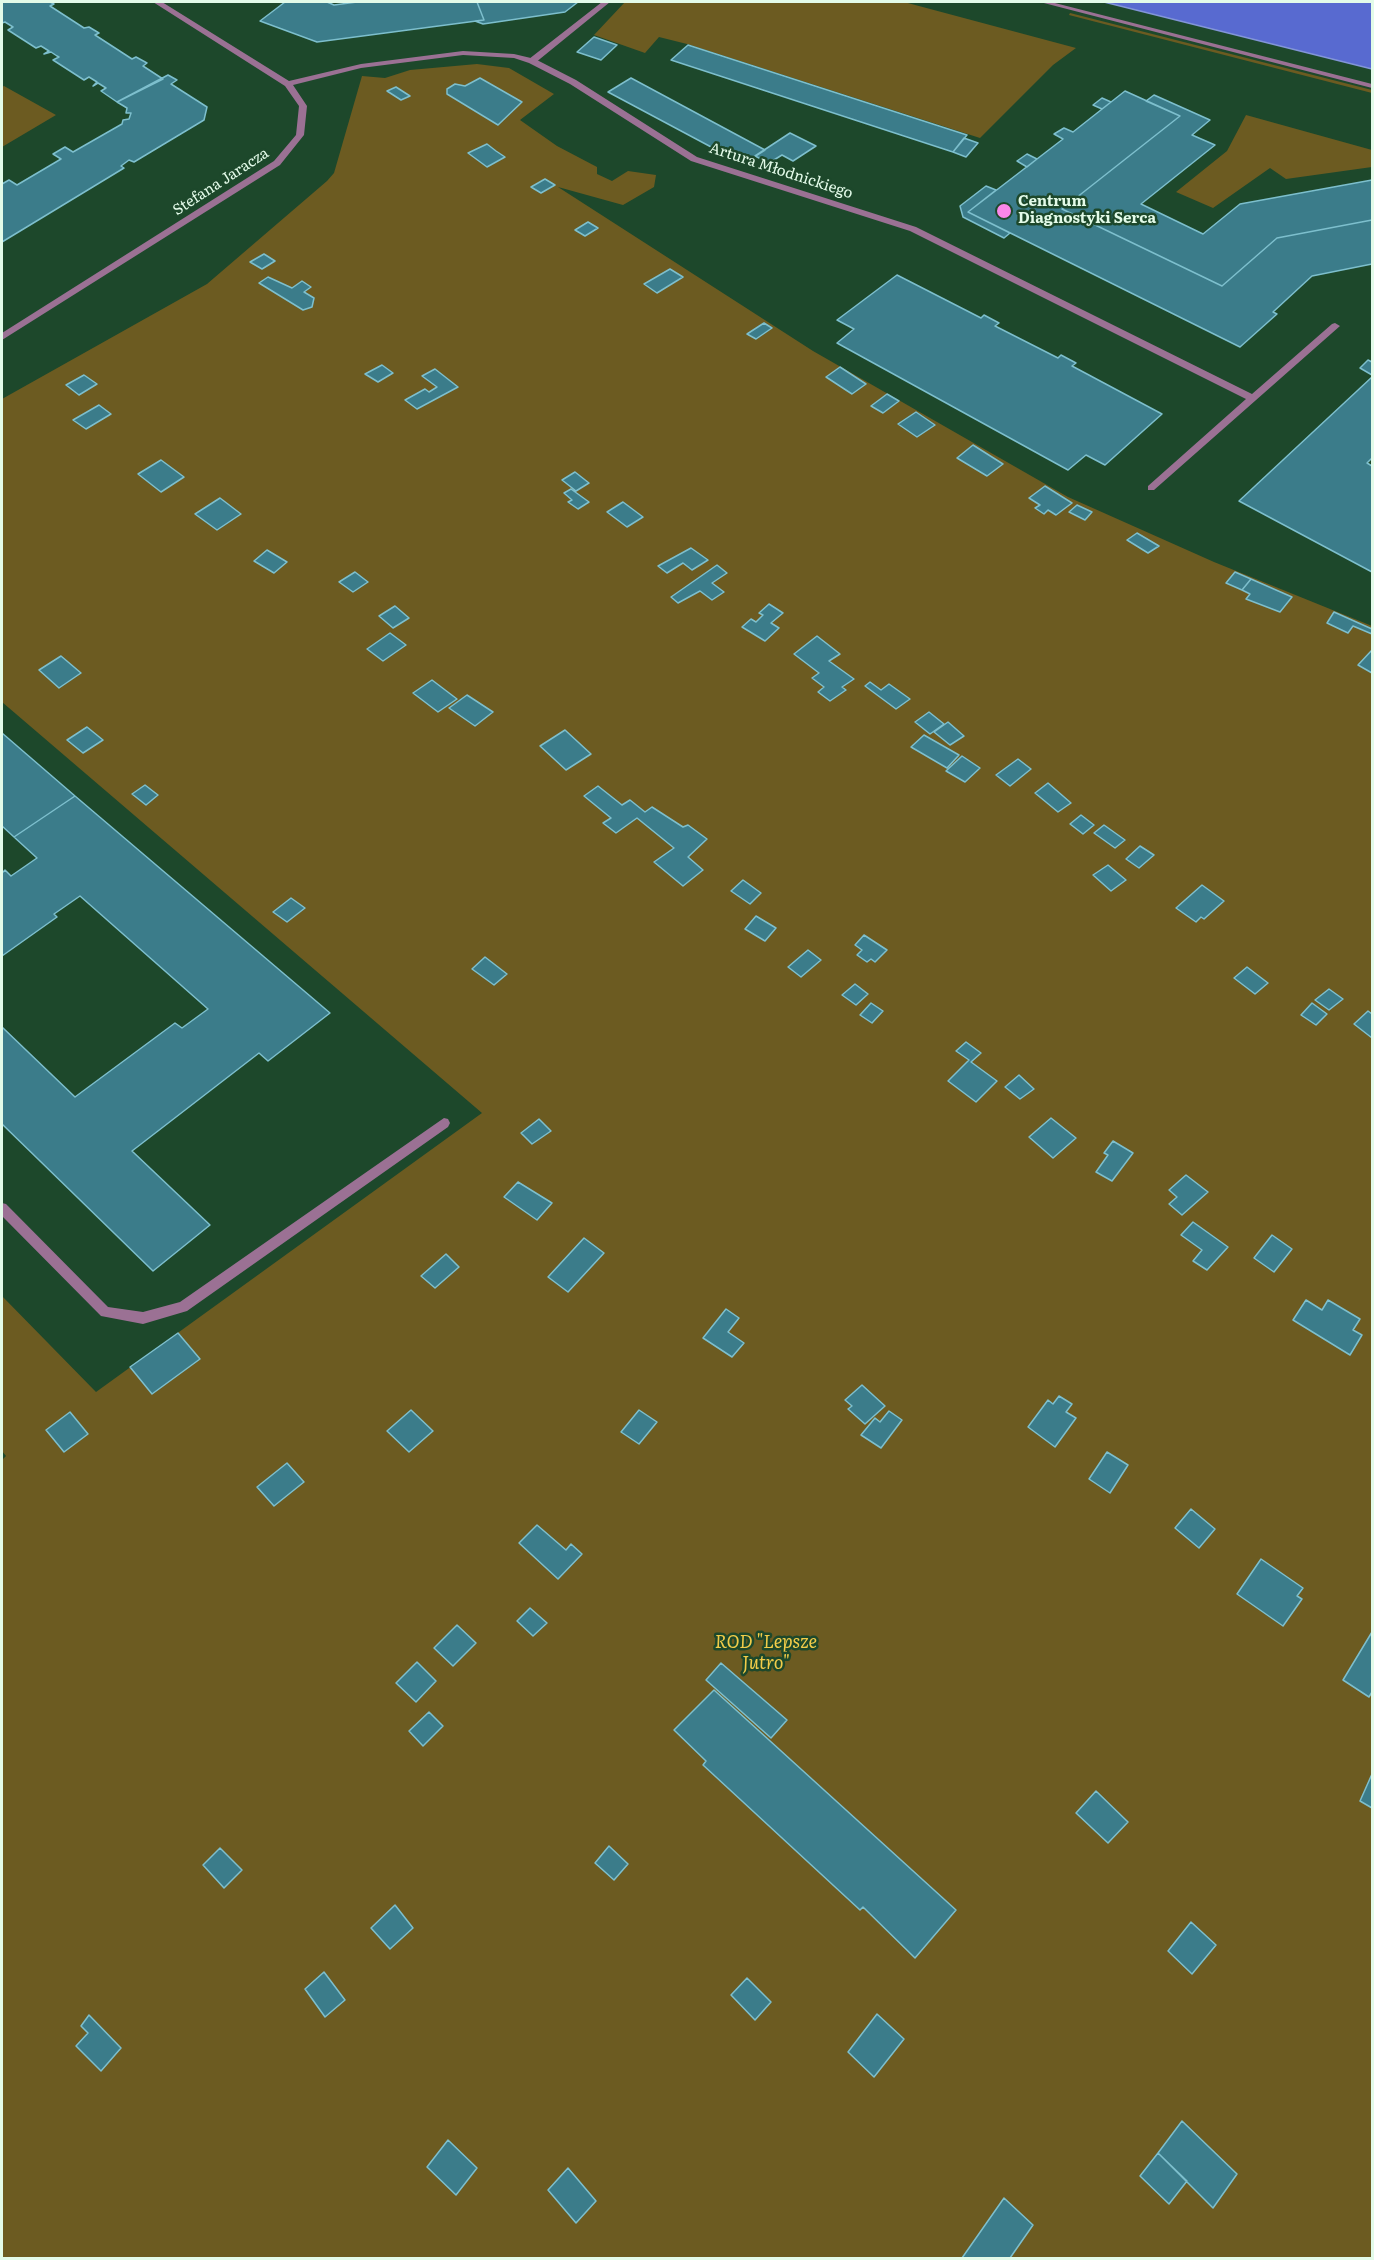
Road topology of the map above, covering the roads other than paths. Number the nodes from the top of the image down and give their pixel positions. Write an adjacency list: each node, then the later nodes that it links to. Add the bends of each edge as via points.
1 (157, 2): 5 (street, Stefana Jaracza)
2 (606, 2): 4 (street)
3 (1044, 2): 6 (street)
4 (532, 61): 5 (street, Artura Młodnickiego, via 463,53 361,66); 9 (street, Artura Młodnickiego, via 573,82 694,159 914,229)
5 (288, 84): 8 (street, Stefana Jaracza, via 303,106 303,126 295,144 277,164)
6 (1372, 86)
7 (1335, 326): 9 (street)
8 (2, 337)
9 (1253, 399): 10 (street)
10 (1151, 488)
11 (444, 1123): 12 (street, via 183,1307 143,1318 105,1312)
12 (2, 1208)

